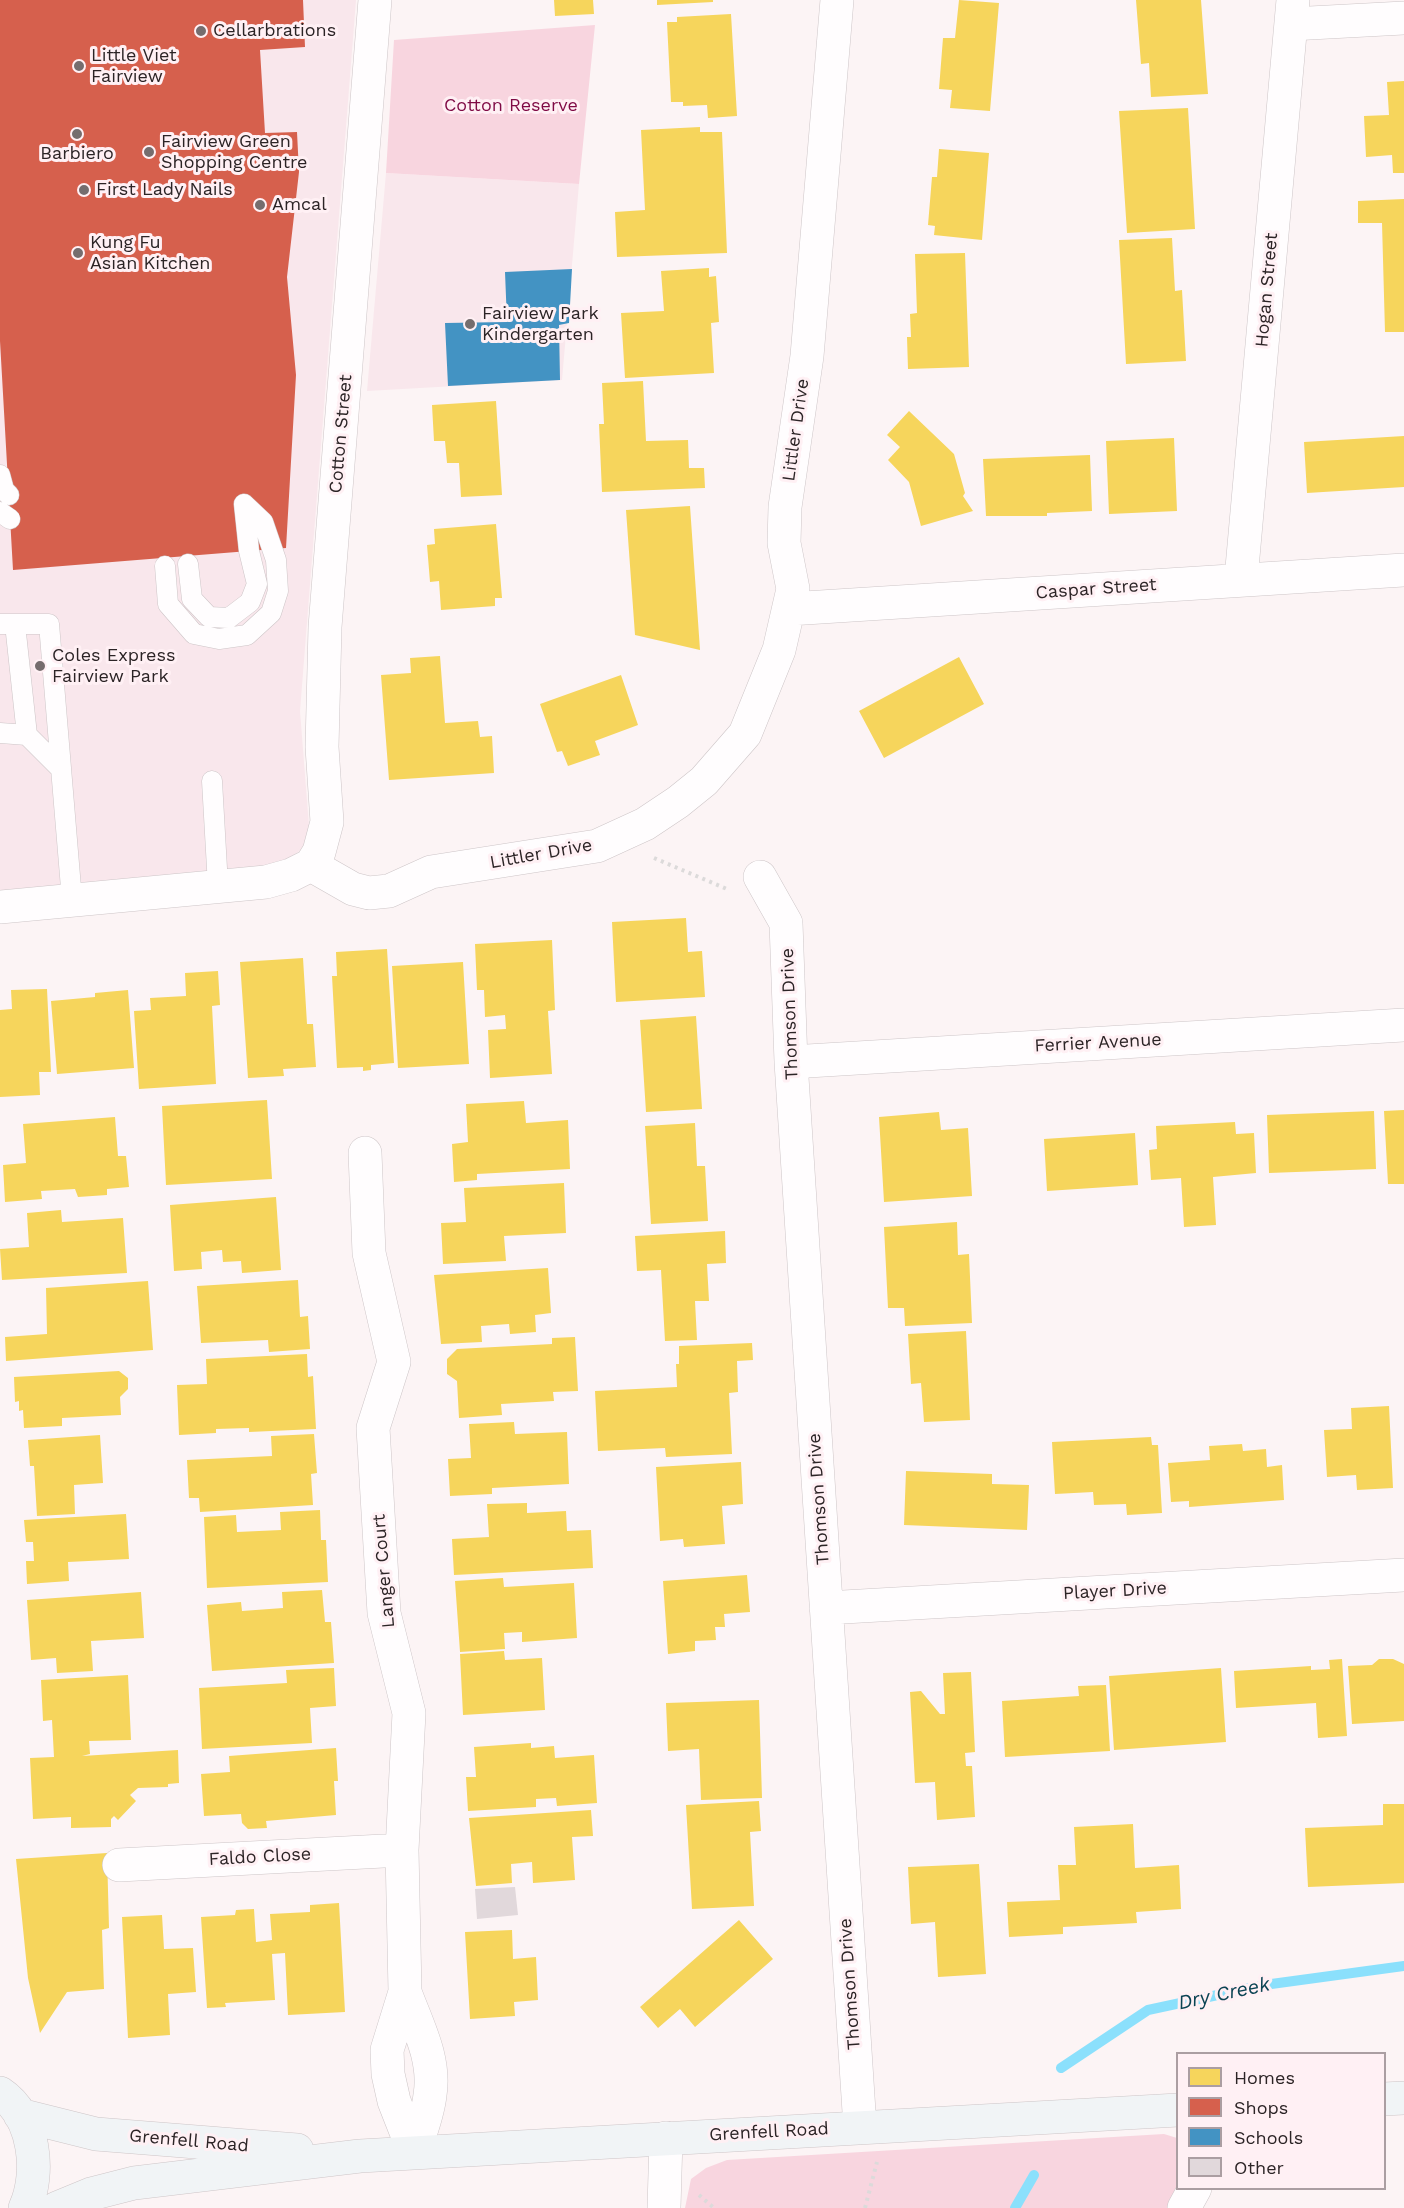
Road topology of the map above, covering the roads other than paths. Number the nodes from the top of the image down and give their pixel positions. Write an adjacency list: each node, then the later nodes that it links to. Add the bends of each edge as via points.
1 (375, 0): 17 (street, Cotton Street, via 325,627 322,747 327,822)
2 (837, 0): 11 (street, Littler Drive, via 807,356 786,507 784,543 793,589)
3 (1292, 12): 4 (street); 10 (street, Hogan Street)
4 (1404, 18)
5 (0, 475): 6 (lane)
6 (6, 509)
7 (188, 564): 8 (lane, via 192,599 209,617 229,618 250,603 256,584 244,504 263,522 276,560 278,591 271,614 247,635 219,639 194,634 168,604)
8 (165, 566)
9 (1404, 570): 10 (street, Caspar Street)
10 (1241, 579): 11 (street, Caspar Street)
11 (789, 609): 17 (street, Littler Drive, via 779,650 745,734 704,781 635,828 597,846 431,872 389,891 353,889)
12 (7, 624): 14 (lane); 15 (lane, via 49,624)
13 (0, 733): 14 (lane)
14 (27, 735): 15 (lane)
15 (61, 769): 20 (lane)
16 (212, 782): 18 (lane)
17 (311, 865): 18 (street, via 266,882)
18 (218, 886): 20 (street)
19 (766, 887): 23 (street, Thomson Drive, via 786,923)
20 (72, 900): 21 (street)
21 (0, 907)
22 (1404, 1025): 23 (street, Ferrier Avenue)
23 (791, 1062): 26 (street, Thomson Drive)
24 (365, 1153): 27 (street, Langer Court, via 369,1253 394,1362 374,1428 384,1613 409,1713)
25 (1404, 1575): 26 (street, Player Drive)
26 (826, 1608): 34 (street, Thomson Drive)
27 (402, 1850): 28 (street, Faldo Close); 29 (street, Langer Court)
28 (118, 1865)
29 (405, 1992): 36 (street, Langer Court, via 431,2073 430,2095); 36 (street, Langer Court, via 387,2050 388,2074)
30 (6, 2097): 37 (main road, Grenfell Road, via 96,2133); 39 (main road, via 31,2141 34,2168)
31 (1404, 2098): 32 (main road)
32 (1386, 2099)
33 (1176, 2110): 34 (main road, Grenfell Road)
34 (870, 2126): 35 (main road, Grenfell Road)
35 (666, 2138): 36 (main road, Grenfell Road); 41 (street)
36 (414, 2152): 37 (main road, Grenfell Road)
37 (360, 2156): 40 (main road, Grenfell Road, via 134,2183)
38 (1194, 2190): 42 (street)
39 (25, 2208)
40 (57, 2208)
41 (664, 2208)
42 (1184, 2208)

